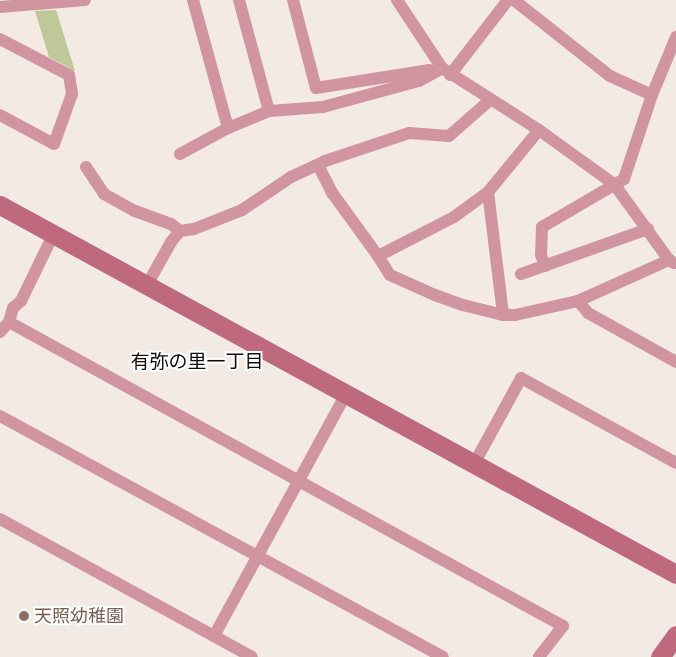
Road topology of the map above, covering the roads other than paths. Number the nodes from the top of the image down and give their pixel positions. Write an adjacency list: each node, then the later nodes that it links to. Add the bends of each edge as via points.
1 (85, 0): 8 (street)
2 (193, 0): 17 (street)
3 (239, 0): 15 (street)
4 (293, 0): 12 (street, via 316,88)
5 (397, 0): 12 (street)
6 (508, 0): 12 (street)
7 (514, 0): 13 (street, via 610,76)
8 (44, 2): 9 (street)
9 (0, 7)
10 (676, 37): 13 (street)
11 (0, 39): 16 (street, via 69,75 72,94 54,144)
12 (446, 72): 14 (street); 15 (street, via 323,106)
13 (652, 96): 22 (street, via 624,179)
14 (490, 100): 18 (street); 20 (street, via 449,136 409,133)
15 (268, 111): 17 (street)
16 (0, 115)
17 (228, 128): 19 (street)
18 (539, 130): 22 (street); 23 (street)
19 (180, 154)
20 (318, 165): 26 (street, via 291,176 242,210 194,229); 28 (street, via 333,194)
21 (86, 167): 26 (street, via 104,194)
22 (614, 184): 25 (street); 30 (street, via 542,227 541,255)
23 (488, 192): 28 (street, via 454,217); 34 (street)
24 (0, 206): 27 (street)
25 (648, 229): 29 (street); 30 (street)
26 (180, 231): 32 (street)
27 (53, 234): 32 (street); 35 (street)
28 (378, 256): 34 (street, via 390,275 435,295)
29 (672, 262): 33 (street)
30 (545, 266): 31 (street)
31 (521, 274)
32 (147, 285): 37 (street)
33 (578, 301): 34 (street, via 530,313); 36 (street, via 588,314)
34 (502, 315)
35 (5, 327): 41 (street)
36 (676, 362)
37 (346, 394): 40 (street); 41 (street)
38 (0, 416): 43 (street)
39 (676, 463): 40 (street, via 521,378)
40 (474, 464): 44 (street)
41 (300, 480): 43 (street); 49 (street, via 563,626)
42 (0, 518): 45 (street)
43 (258, 555): 45 (street); 48 (street)
44 (676, 574)
45 (214, 636): 47 (street)
46 (676, 636): 50 (street)
47 (252, 657)
48 (443, 657)
49 (539, 657)
50 (660, 657)

